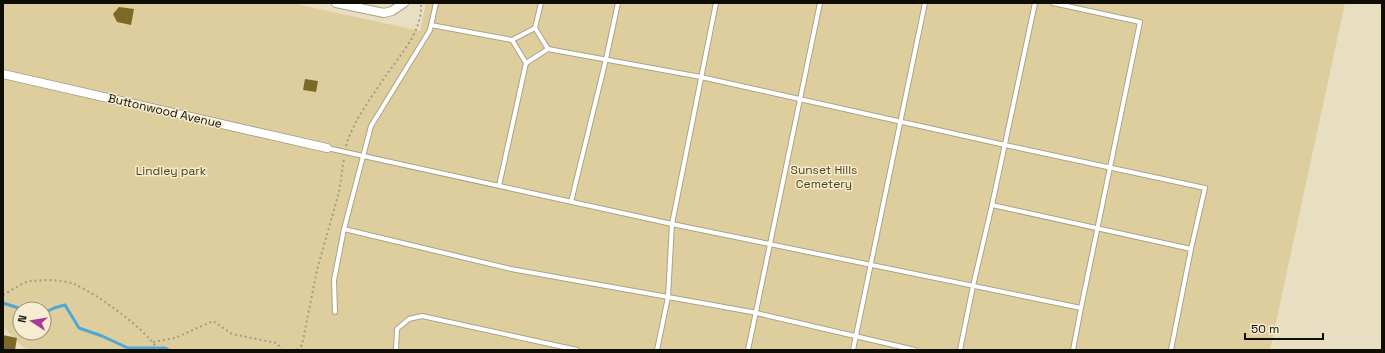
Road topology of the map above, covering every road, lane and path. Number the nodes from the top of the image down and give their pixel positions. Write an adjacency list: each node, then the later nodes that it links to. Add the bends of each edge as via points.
1 (336, 3): 2 (street, via 384,13 392,12)
2 (404, 3)
3 (436, 3): 11 (lane)
4 (541, 3): 12 (lane)
5 (618, 3): 15 (lane)
6 (716, 3): 18 (lane)
7 (820, 3): 19 (lane)
8 (924, 3): 20 (lane)
9 (1035, 3): 21 (lane)
10 (1053, 3): 24 (lane, via 1140,22)
11 (431, 25): 13 (lane); 23 (lane, via 371,126)
12 (535, 28): 13 (lane); 14 (lane)
13 (512, 40): 16 (lane)
14 (548, 49): 15 (lane); 16 (lane)
15 (606, 59): 18 (lane); 26 (lane)
16 (526, 63): 25 (lane)
17 (3, 74): 22 (street, Buttonwood Avenue)
18 (701, 77): 19 (lane); 28 (lane)
19 (800, 99): 20 (lane); 31 (lane)
20 (900, 122): 21 (lane); 33 (lane)
21 (1005, 145): 24 (lane); 27 (lane)
22 (327, 148): 23 (lane)
23 (363, 156): 25 (lane); 29 (lane)
24 (1110, 167): 30 (lane); 32 (lane, via 1205,188)
25 (499, 186): 26 (lane)
26 (571, 202): 28 (lane)
27 (992, 205): 30 (lane); 34 (lane)
28 (672, 224): 31 (lane); 36 (lane)
29 (344, 229): 36 (lane, via 511,269); 38 (lane, via 334,280)
30 (1098, 229): 32 (lane); 37 (lane)
31 (770, 245): 33 (lane); 39 (lane)
32 (1191, 249): 52 (lane)
33 (871, 265): 34 (lane); 40 (lane)
34 (973, 286): 37 (lane); 50 (lane)
35 (4, 294): 41 (path, via 29,281 54,280 73,284 99,298 143,330)
36 (668, 297): 39 (lane); 46 (lane)
37 (1081, 308): 51 (lane)
38 (335, 312)
39 (755, 313): 40 (lane); 47 (lane)
40 (856, 336): 48 (lane); 49 (lane)
41 (153, 342): 42 (path); 43 (path, via 176,338 214,321 232,334 277,343)
42 (158, 350)
43 (282, 350)
44 (396, 350): 45 (lane, via 397,329 408,319 422,316)
45 (577, 350)
46 (657, 350)
47 (748, 350)
48 (853, 350)
49 (915, 350)
50 (960, 350)
51 (1073, 350)
52 (1172, 350)

